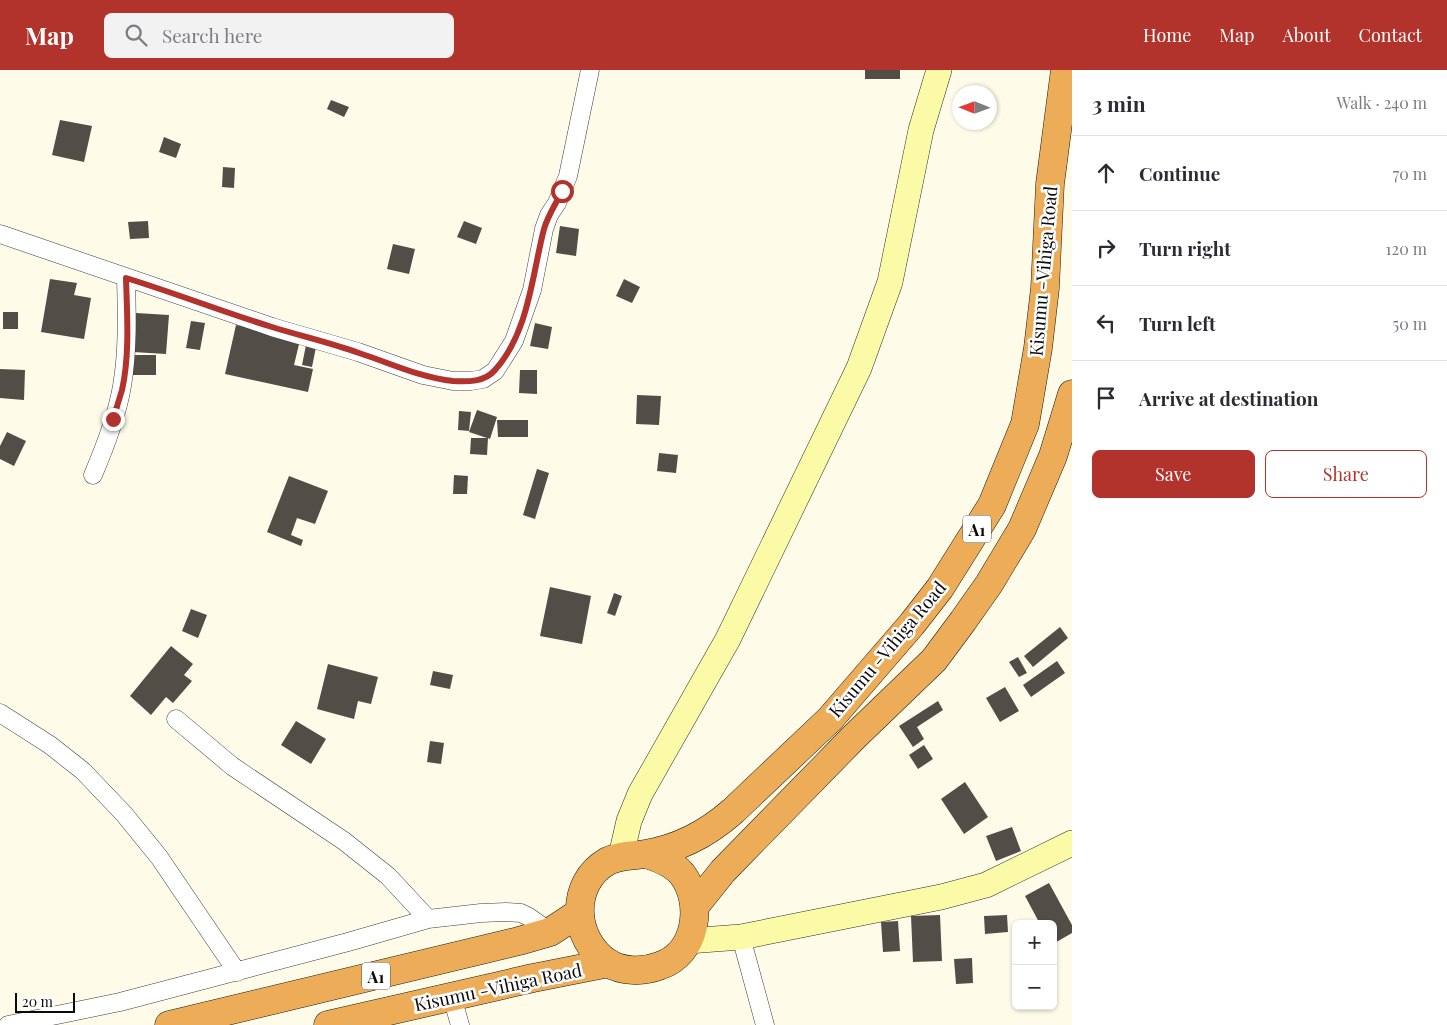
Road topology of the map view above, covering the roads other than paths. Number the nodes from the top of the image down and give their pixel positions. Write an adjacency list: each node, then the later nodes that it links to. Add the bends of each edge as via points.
1 (590, 70): 5 (street, via 568,176 544,229 532,290 514,341 495,371 483,379 453,381 423,375)
2 (939, 70): 11 (street, via 921,130 890,282 858,368 728,639 640,794 629,821)
3 (1065, 70): 11 (highway, Kisumu -Vihiga Road / A1, via 1050,184 1045,288 1038,348 1025,424 992,505 940,588 830,719 718,824 696,837)
4 (0, 234): 5 (street)
5 (126, 278): 7 (street, via 122,388)
6 (1072, 394): 12 (highway, Kisumu -Vihiga Road / A1, via 1053,456 1022,529 989,584 946,644 934,660 854,736 723,871)
7 (93, 475)
8 (0, 713): 19 (street, via 83,771 124,814 159,857)
9 (176, 719): 14 (street, via 232,766 344,841 388,876)
10 (1071, 846): 16 (street, via 986,885)
11 (633, 855): 12 (highway, A1, via 665,860 681,873 691,888); 13 (highway, A1, via 607,862 592,875 582,893)
12 (695, 906): 17 (highway, A1, via 694,924)
13 (579, 913): 15 (highway, A1); 18 (highway, A1, via 583,933 593,951)
14 (428, 919): 15 (street, via 481,913 521,913); 19 (street)
15 (550, 932): 22 (highway, A1)
16 (741, 937): 17 (street); 25 (street)
17 (688, 941): 18 (highway, A1, via 676,956 661,966 626,970)
18 (609, 964): 20 (highway, Kisumu -Vihiga Road / A1)
19 (237, 972): 21 (street, via 120,1002)
20 (452, 997): 23 (highway, Kisumu -Vihiga Road / A1); 24 (street)
21 (8, 1025)
22 (169, 1025)
23 (328, 1025)
24 (460, 1025)
25 (765, 1025)

